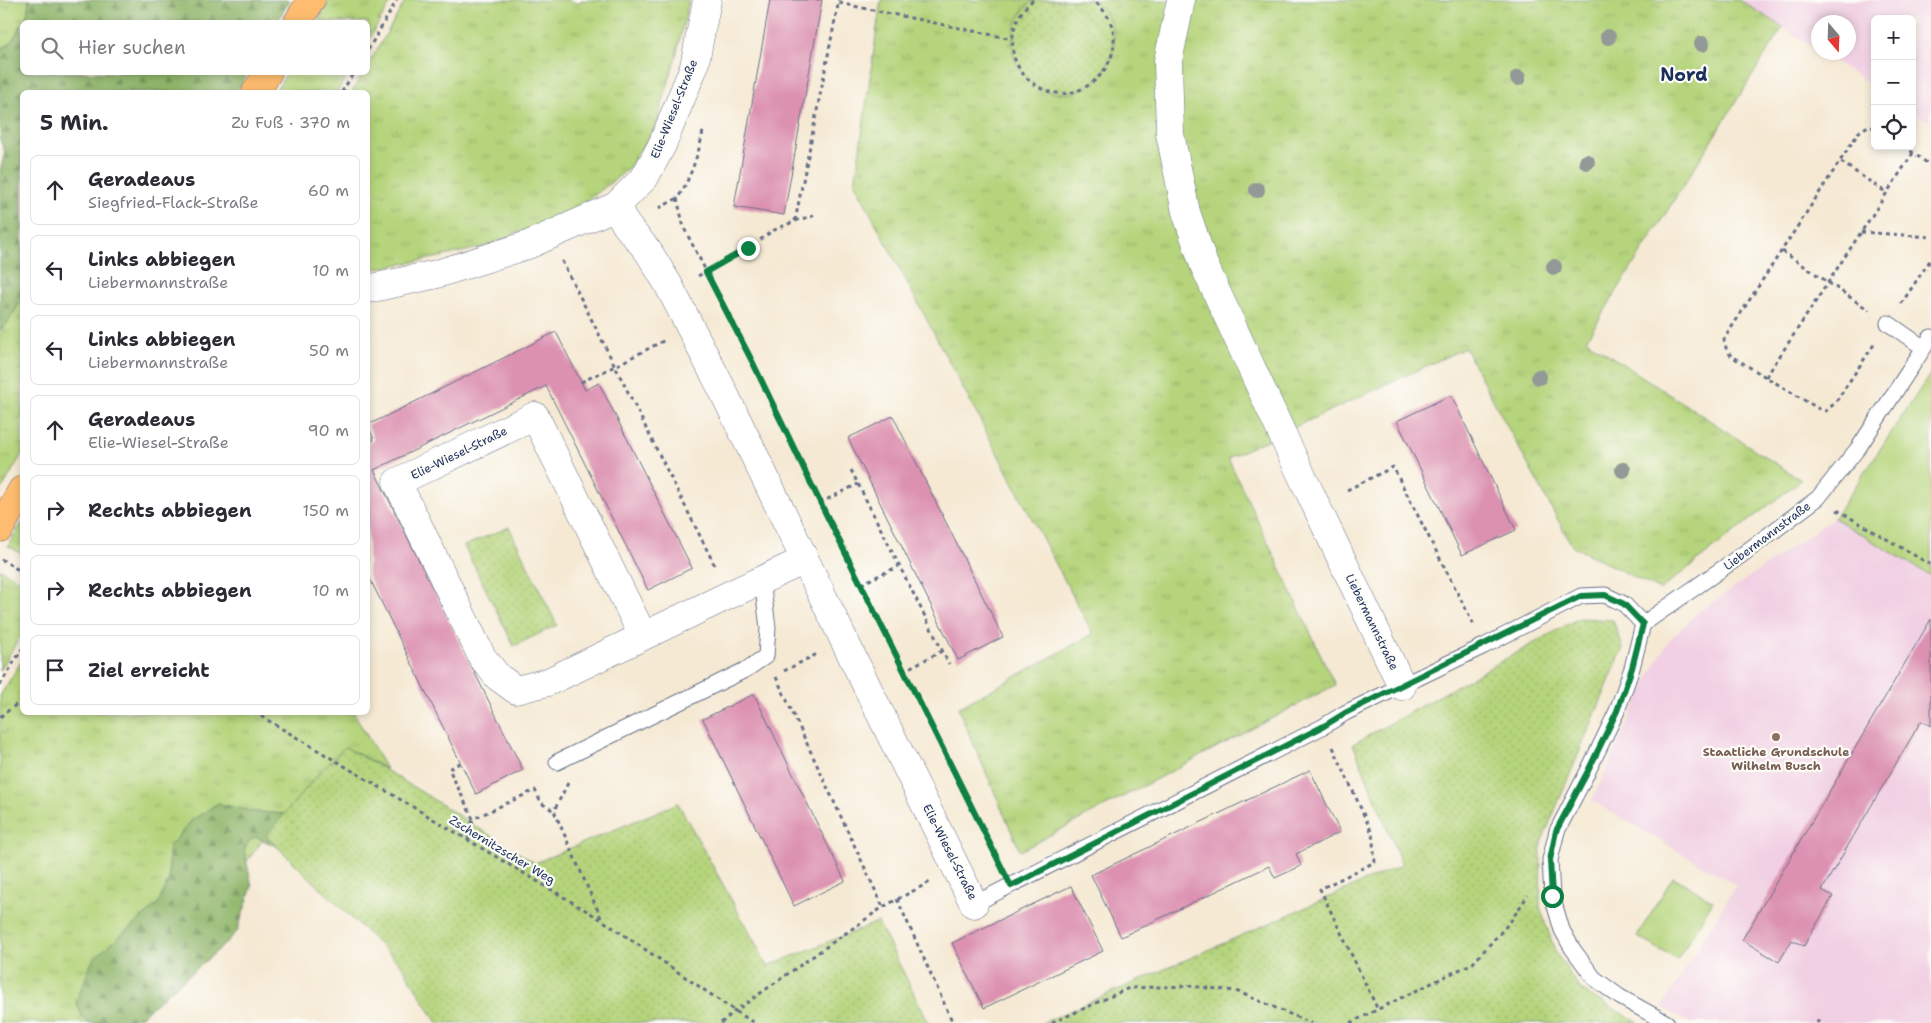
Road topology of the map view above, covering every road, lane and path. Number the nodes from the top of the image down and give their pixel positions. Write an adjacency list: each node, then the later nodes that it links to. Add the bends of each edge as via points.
1 (311, 0): 8 (main road)
2 (397, 0): 10 (path)
3 (707, 0): 22 (street, Elie-Wiesel-Straße, via 694,67 662,145 645,177)
4 (1033, 0): 9 (path, via 1023,9)
5 (1093, 0): 9 (path, via 1109,18 1114,49 1108,66 1085,88 1068,93 1052,92 1032,83 1013,56)
6 (1181, 0): 65 (street, Liebermannstraße, via 1168,62 1170,134 1186,212 1208,274)
7 (839, 2): 9 (path); 24 (path)
8 (299, 20)
9 (1012, 39)
10 (370, 47)
11 (266, 75): 13 (main road)
12 (352, 75): 14 (path)
13 (257, 90)
14 (343, 90)
15 (1871, 127): 18 (path, via 1859,132)
16 (1909, 150): 17 (path)
17 (1913, 153): 19 (path); 20 (path)
18 (1841, 162): 20 (path); 27 (path)
19 (1931, 166)
20 (1887, 192): 25 (path)
21 (677, 198): 30 (path, via 684,228)
22 (616, 206): 32 (street, Elie-Wiesel-Straße, via 528,245 437,274); 34 (street, Elie-Wiesel-Straße, via 626,225 648,251)
23 (816, 215): 24 (path)
24 (795, 221): 30 (path, via 772,231)
25 (1861, 232): 26 (path); 31 (path)
26 (1931, 236)
27 (1782, 251): 31 (path); 37 (path, via 1724,339 1731,356)
28 (559, 255): 36 (path)
29 (1931, 259): 33 (path)
30 (706, 272): 44 (path)
31 (1828, 283): 33 (path); 37 (path)
32 (370, 289)
33 (1888, 323): 35 (lane); 37 (path, via 1835,403 1826,411)
34 (690, 327): 36 (path); 47 (street, Elie-Wiesel-Straße)
35 (1928, 342): 43 (lane, Liebermannstraße, via 1859,447)
36 (614, 366): 38 (path); 53 (path)
37 (1766, 377)
38 (581, 382)
39 (851, 470): 40 (path)
40 (858, 484): 44 (path); 49 (path)
41 (1347, 490): 57 (path, via 1393,466)
42 (20, 493): 45 (main road)
43 (1818, 498): 48 (path); 54 (lane, Liebermannstraße)
44 (820, 503): 52 (path)
45 (0, 528)
46 (0, 559): 50 (path)
47 (805, 560): 51 (street, Elie-Wiesel-Straße); 56 (street, Elie-Wiesel-Straße)
48 (1931, 565)
49 (899, 566): 52 (path); 58 (path)
50 (20, 571)
51 (762, 580): 53 (street, Elie-Wiesel-Straße); 60 (lane, via 768,628)
52 (861, 584): 62 (path)
53 (729, 595): 55 (street, Elie-Wiesel-Straße)
54 (1643, 624): 57 (lane, Liebermannstraße, via 1624,604 1605,595 1581,596); 75 (lane, via 1617,711 1556,831)
55 (643, 636): 55 (street, Elie-Wiesel-Straße, via 548,682 516,690 498,678 482,657 398,482 535,416)
56 (844, 640): 63 (path); 76 (street, Elie-Wiesel-Straße)
57 (1484, 646): 65 (lane, Liebermannstraße)
58 (942, 651): 61 (path); 62 (path)
59 (20, 652): 64 (path)
60 (766, 656): 63 (path); 71 (lane, via 748,669)
61 (948, 664)
62 (903, 670): 77 (path)
63 (775, 676): 80 (path)
64 (0, 685)
65 (1402, 686): 69 (lane, Elie-Wiesel-Straße)
66 (20, 702): 68 (path)
67 (259, 715): 74 (path, Zschernitzscher Weg)
68 (0, 717)
69 (1324, 726): 77 (lane, Elie-Wiesel-Straße); 82 (path, via 1372,833 1375,862 1320,888)
70 (460, 762): 73 (path, via 449,769)
71 (557, 762): 72 (path, via 568,784)
72 (554, 811): 73 (path, via 541,803 535,790); 81 (path)
73 (473, 819): 74 (path)
74 (468, 840): 81 (path, Zschernitzscher Weg)
75 (1550, 860): 82 (path, via 1510,922 1474,963); 91 (lane, via 1552,896 1562,930 1572,948 1594,978)
76 (958, 868): 78 (path); 79 (street, Elie-Wiesel-Straße)
77 (1011, 886): 79 (lane, Elie-Wiesel-Straße)
78 (897, 898): 80 (path); 87 (path)
79 (974, 904)
80 (883, 907): 83 (path)
81 (602, 920): 83 (path, Zschernitzscher Weg)
82 (1378, 1010): 90 (path)
83 (735, 1011): 85 (path); 86 (path, Zschernitzscher Weg)
84 (1821, 1016): 92 (path)
85 (721, 1023)
86 (755, 1023)
87 (953, 1023)
88 (1052, 1023): 89 (path, via 1129,988 1190,986 1236,991)
89 (1311, 1023)
90 (1350, 1023)
91 (1666, 1023)
92 (1817, 1023)

